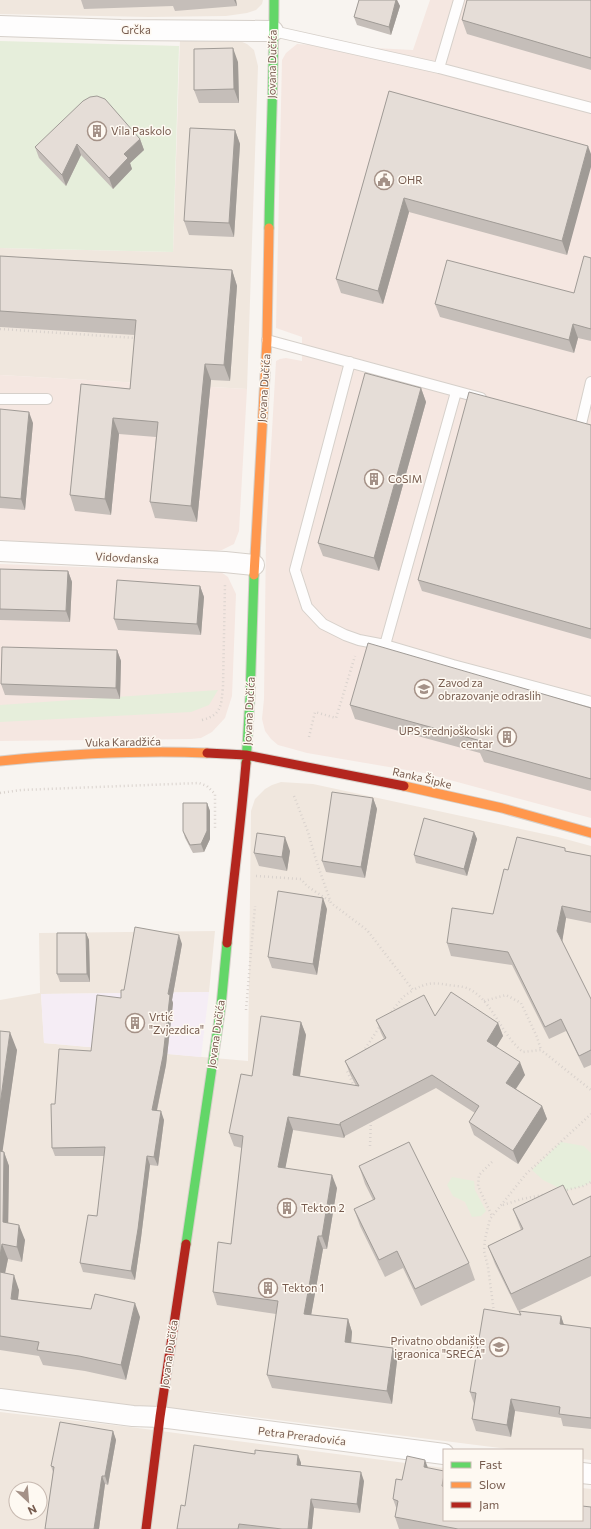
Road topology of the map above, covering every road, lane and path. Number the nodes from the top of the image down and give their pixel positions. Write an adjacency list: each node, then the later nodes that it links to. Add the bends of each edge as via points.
1 (274, 0): 4 (street, Jovana Dučića)
2 (460, 0): 5 (lane)
3 (0, 26): 4 (street, Grčka)
4 (273, 32): 5 (lane); 9 (street, Jovana Dučića)
5 (439, 68): 6 (lane)
6 (591, 108)
7 (0, 328): 8 (path)
8 (142, 338)
9 (266, 340): 10 (lane); 18 (street, Jovana Dučića)
10 (350, 362): 12 (lane); 20 (lane, via 295,570 307,607 323,624)
11 (591, 382): 16 (lane, via 577,423)
12 (456, 392): 15 (lane); 21 (lane)
13 (0, 399): 14 (lane)
14 (47, 399)
15 (492, 401)
16 (591, 427)
17 (0, 551): 18 (street, Vidovdanska)
18 (254, 565): 25 (street, Jovana Dučića)
19 (225, 579): 23 (path, via 221,701 214,716)
20 (359, 640): 21 (lane); 24 (path, via 336,718 315,712)
21 (385, 645): 22 (lane)
22 (591, 702)
23 (202, 720)
24 (309, 737)
25 (246, 755): 26 (street, Vuka Karadžića, via 115,753); 30 (street, Ranka Šipke, via 502,808); 53 (street, Jovana Dučića, via 221,1006)
26 (0, 761)
27 (0, 793): 29 (path, via 199,783 212,789 215,794)
28 (294, 796): 32 (path)
29 (214, 805)
30 (591, 833)
31 (256, 876): 32 (path, via 301,879)
32 (331, 903): 33 (path, via 367,930)
33 (413, 990): 34 (path, via 426,983 469,988); 35 (path, via 403,997)
34 (484, 1001): 37 (path, via 514,1045 523,1052); 37 (path, via 506,995 521,1003)
35 (385, 1019)
36 (381, 1025): 38 (path)
37 (541, 1050): 41 (path)
38 (362, 1054)
39 (354, 1065): 40 (path, via 347,1071)
40 (356, 1090)
41 (591, 1090)
42 (591, 1114): 49 (path, via 526,1174)
43 (369, 1115): 44 (path, via 372,1121)
44 (370, 1146)
45 (492, 1162): 50 (path, via 479,1175 478,1186)
46 (591, 1182): 47 (path)
47 (558, 1192)
48 (550, 1194): 49 (path)
49 (502, 1205): 50 (path)
50 (492, 1216): 51 (path, via 484,1251)
51 (494, 1312)
52 (0, 1399): 53 (street)
53 (160, 1418): 54 (street, Petra Preradovića); 55 (street, Jovana Dučića)
54 (443, 1454)
55 (146, 1529)

